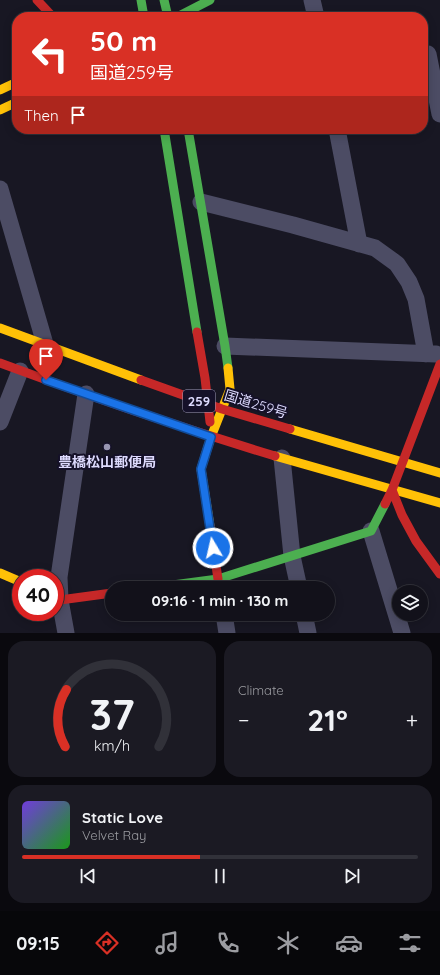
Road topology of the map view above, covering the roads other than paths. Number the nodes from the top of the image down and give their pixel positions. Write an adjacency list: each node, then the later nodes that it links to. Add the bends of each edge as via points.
1 (37, 0): 6 (main road)
2 (141, 0): 7 (main road)
3 (164, 0): 8 (main road)
4 (210, 0): 9 (main road)
5 (312, 0): 10 (street)
6 (48, 12)
7 (143, 12)
8 (167, 12)
9 (187, 12)
10 (315, 12)
11 (430, 53): 16 (street)
12 (12, 84): 13 (main road)
13 (0, 90)
14 (12, 104): 15 (main road)
15 (0, 110)
16 (440, 114)
17 (165, 134): 31 (main road)
18 (189, 134): 21 (main road)
19 (339, 134): 22 (street)
20 (0, 189): 24 (street)
21 (201, 202): 22 (street); 25 (main road)
22 (359, 244): 26 (street, via 375,248 397,264 410,282)
23 (0, 328): 24 (main road, 国道259号 / 259)
24 (45, 344): 31 (main road, 国道259号 / 259)
25 (225, 346): 26 (street); 32 (main road, via 230,389)
26 (433, 354)
27 (0, 363): 29 (main road, 259)
28 (440, 364): 36 (main road)
29 (20, 371): 30 (main road, 259); 33 (street)
30 (86, 394): 34 (main road, 259); 42 (street)
31 (208, 404): 32 (main road, 国道259号 / 259); 34 (main road)
32 (222, 409): 34 (main road); 36 (main road, 国道259号 / 259)
33 (0, 422)
34 (211, 437): 35 (main road, 259); 46 (main road, via 201,469)
35 (282, 458): 38 (main road, 259); 41 (street)
36 (402, 462): 37 (main road, 国道259号 / 259); 38 (main road)
37 (440, 473)
38 (392, 490): 39 (main road, 259); 40 (main road); 44 (main road, via 416,541)
39 (440, 503)
40 (371, 530): 41 (main road); 55 (street)
41 (292, 556): 47 (main road); 48 (street)
42 (60, 569)
43 (0, 573): 45 (main road)
44 (440, 574)
45 (12, 578)
46 (219, 581)
47 (227, 581)
48 (297, 581)
49 (105, 594): 50 (main road)
50 (64, 598)
51 (225, 621): 53 (street)
52 (305, 621): 54 (street)
53 (227, 633)
54 (308, 633)
55 (402, 633)

